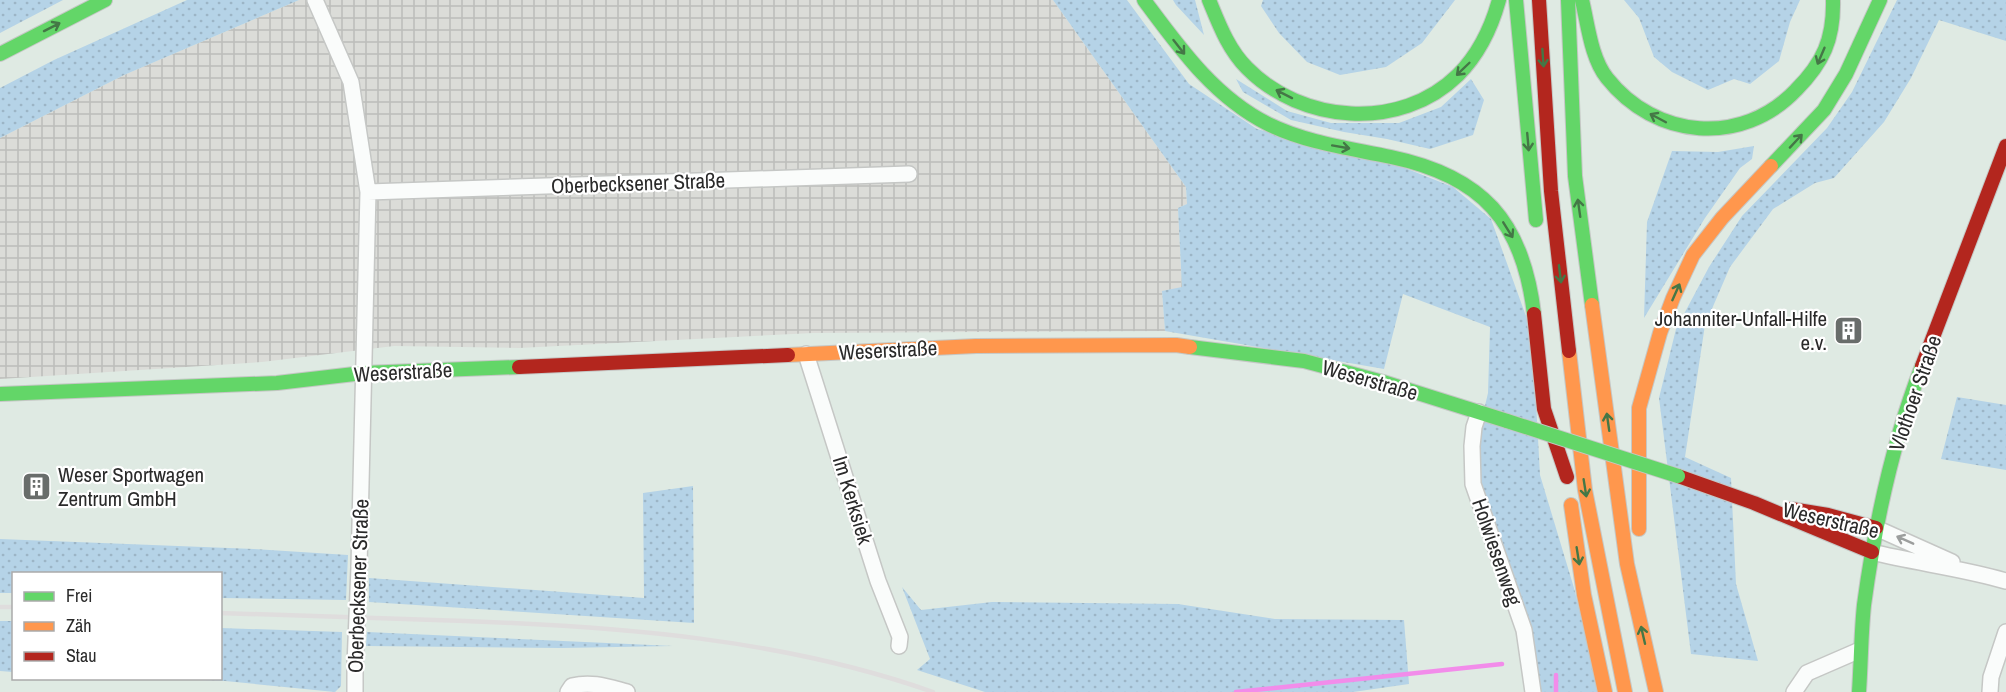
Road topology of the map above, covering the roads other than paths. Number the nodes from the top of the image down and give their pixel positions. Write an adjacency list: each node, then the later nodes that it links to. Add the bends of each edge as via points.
1 (105, 0): 12 (main road, one-way to 1)
2 (1144, 0): 26 (main road, one-way to 26, via 1208,79 1266,123 1335,147 1432,166 1469,185 1498,213 1516,243 1529,279 1542,402)
3 (1209, 0): 4 (main road, one-way to 3, via 1482,44 1469,64 1442,89 1407,105 1366,114 1320,110 1280,94 1246,68 1225,38)
4 (1498, 0)
5 (1516, 0): 17 (main road, one-way to 17)
6 (1539, 0): 41 (main road, one-way to 41, via 1551,190 1585,490)
7 (1568, 0): 42 (main road, one-way to 7, via 1627,564 1575,176)
8 (1581, 0): 9 (main road, one-way to 8, via 1834,16 1821,60 1798,91 1773,112 1738,127 1702,130 1665,123 1630,103 1605,76); 13 (main road)
9 (1833, 0)
10 (1880, 0): 25 (main road, one-way to 10, via 1640,534 1639,408 1673,298 1693,255 1722,218 1824,110 1846,74)
11 (315, 1): 16 (street, Oberbecksener Straße, via 351,82)
12 (0, 54)
13 (1585, 88)
14 (2006, 146): 28 (main road, Vlothoer Straße, via 1915,384 1890,464)
15 (909, 174): 16 (street, Oberbecksener Straße)
16 (368, 192): 21 (street, Oberbecksener Straße)
17 (1537, 231)
18 (1544, 290): 20 (main road)
19 (806, 354): 21 (main road, Weserstraße); 24 (main road, Weserstraße, via 976,346 1176,345 1304,361); 33 (street, Im Kerksiek, via 878,581 900,637)
20 (1554, 372)
21 (363, 374): 22 (main road, Weserstraße, via 277,383); 36 (street, Oberbecksener Straße, bridge)
22 (0, 394)
23 (1558, 407): 26 (main road)
24 (1479, 412): 27 (main road, Weserstraße, bridge); 39 (street, Holwiesenweg, via 1472,446 1473,484 1524,630)
25 (1625, 424)
26 (1567, 477): 40 (main road, one-way to 40, via 1584,595)
27 (1754, 503): 28 (main road, Weserstraße, via 1828,515); 29 (main road, Weserstraße)
28 (1876, 528): 29 (main road, Vlothoer Straße); 30 (street, Weserstraße, one-way to 28)
29 (1872, 552): 30 (street, Weserstraße); 34 (main road, Vlothoer Straße)
30 (1971, 571): 31 (street, Weserstraße)
31 (2006, 581)
32 (2006, 632): 46 (street)
33 (899, 646)
34 (1860, 650): 44 (street, via 1807,674); 45 (main road, Vlothoer Straße)
35 (1666, 675): 43 (main road)
36 (355, 692)
37 (568, 692): 38 (street, via 572,686 584,683)
38 (627, 692)
39 (1533, 692)
40 (1605, 692)
41 (1625, 692)
42 (1656, 692)
43 (1670, 692)
44 (1794, 692)
45 (1859, 692)
46 (1990, 692)

